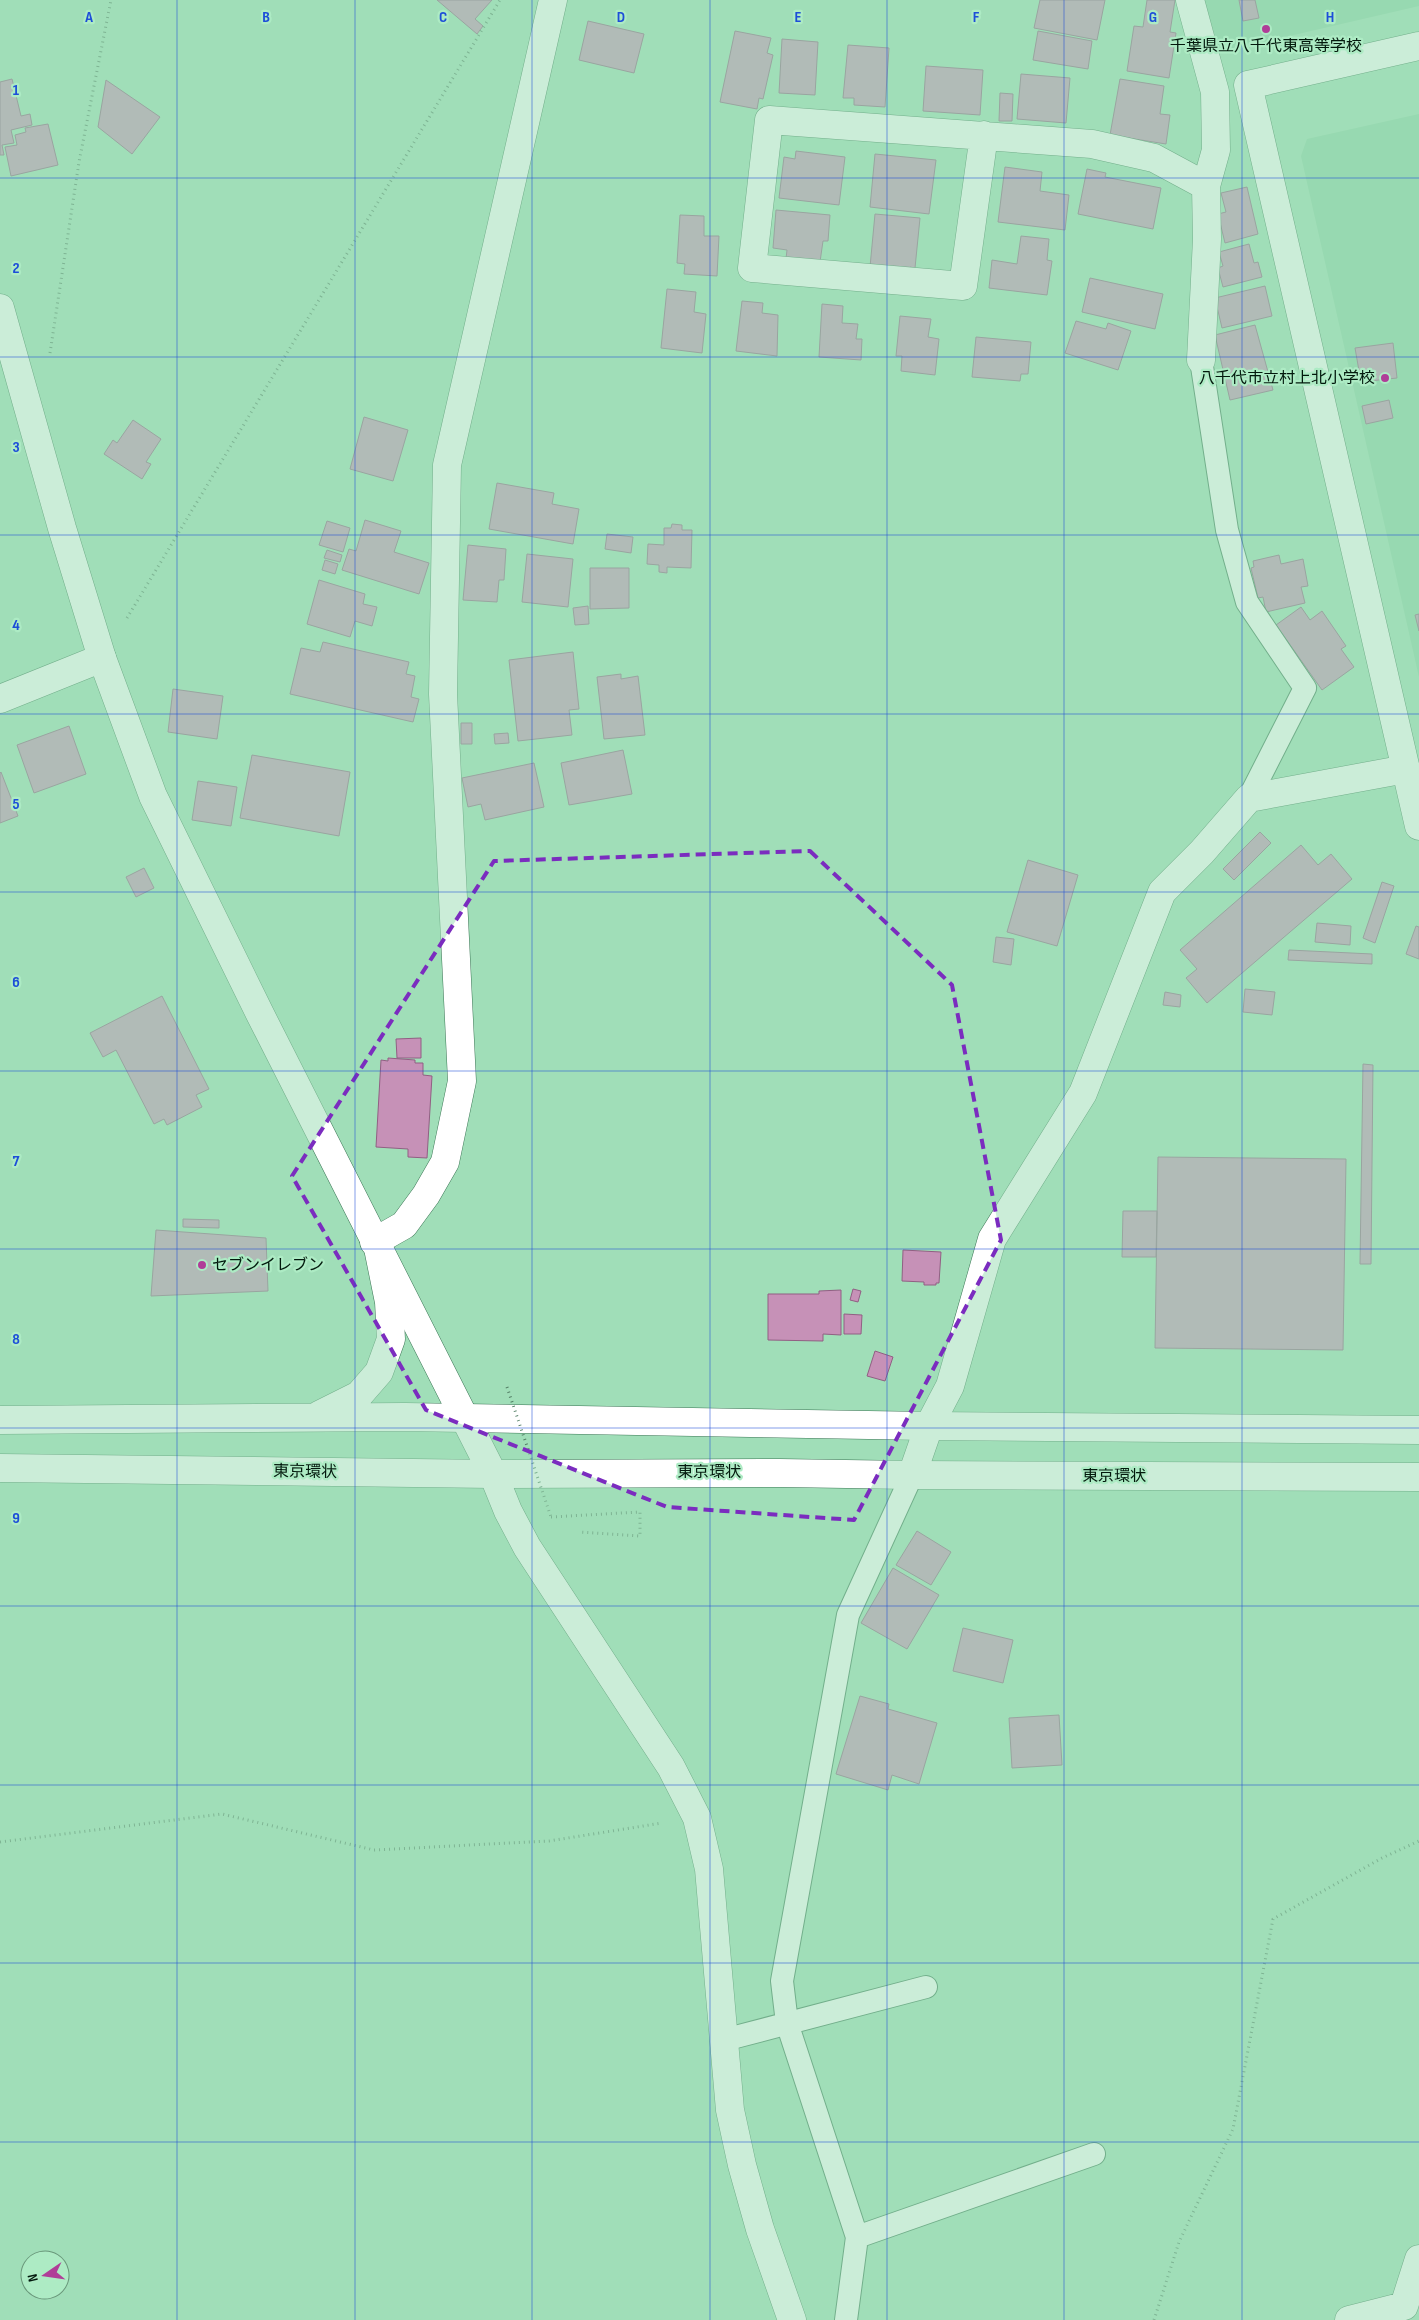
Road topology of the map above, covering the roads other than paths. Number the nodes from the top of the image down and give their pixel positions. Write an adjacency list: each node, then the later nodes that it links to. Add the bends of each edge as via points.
1 (553, 0): 15 (main road, via 447,465 443,694 462,1081 445,1162 404,1225)
2 (1190, 0): 5 (main road)
3 (1419, 46): 4 (main road)
4 (1248, 85): 5 (main road); 12 (main road)
5 (1215, 92): 7 (main road, via 1216,150)
6 (984, 135): 6 (main road, via 964,286 752,268 769,120); 7 (main road, via 1092,144 1154,158)
7 (1206, 186): 9 (main road, via 1207,239)
8 (0, 308): 10 (main road)
9 (1201, 360): 13 (lane, via 1227,530 1246,602 1305,688)
10 (102, 658): 11 (main road); 15 (main road, via 153,796)
11 (0, 699)
12 (1406, 769): 13 (main road); 14 (main road)
13 (1249, 798): 19 (main road, via 1162,892 1083,1093 992,1239 950,1386)
14 (1419, 826)
15 (376, 1245): 16 (main road, via 389,1302 391,1339 379,1372 359,1395); 17 (main road)
16 (313, 1418): 17 (main road); 18 (main road)
17 (465, 1418): 19 (main road); 22 (main road)
18 (0, 1420)
19 (929, 1426): 20 (main road); 23 (main road)
20 (1419, 1430)
21 (0, 1468): 22 (main road, 東京環状)
22 (493, 1474): 23 (main road, 東京環状, via 780,1472); 27 (main road, via 527,1547 671,1767 697,1818 709,1869)
23 (912, 1475): 24 (main road, 東京環状); 26 (lane, via 848,1615 782,1981)
24 (1419, 1477)
25 (926, 1987): 26 (lane)
26 (787, 2023): 27 (lane); 29 (lane)
27 (724, 2040): 31 (main road, via 730,2110 742,2165 760,2229)
28 (1094, 2154): 29 (lane)
29 (857, 2237): 32 (lane)
30 (1419, 2259): 33 (main road, via 1404,2306)
31 (792, 2320)
32 (846, 2320)
33 (1349, 2320)

